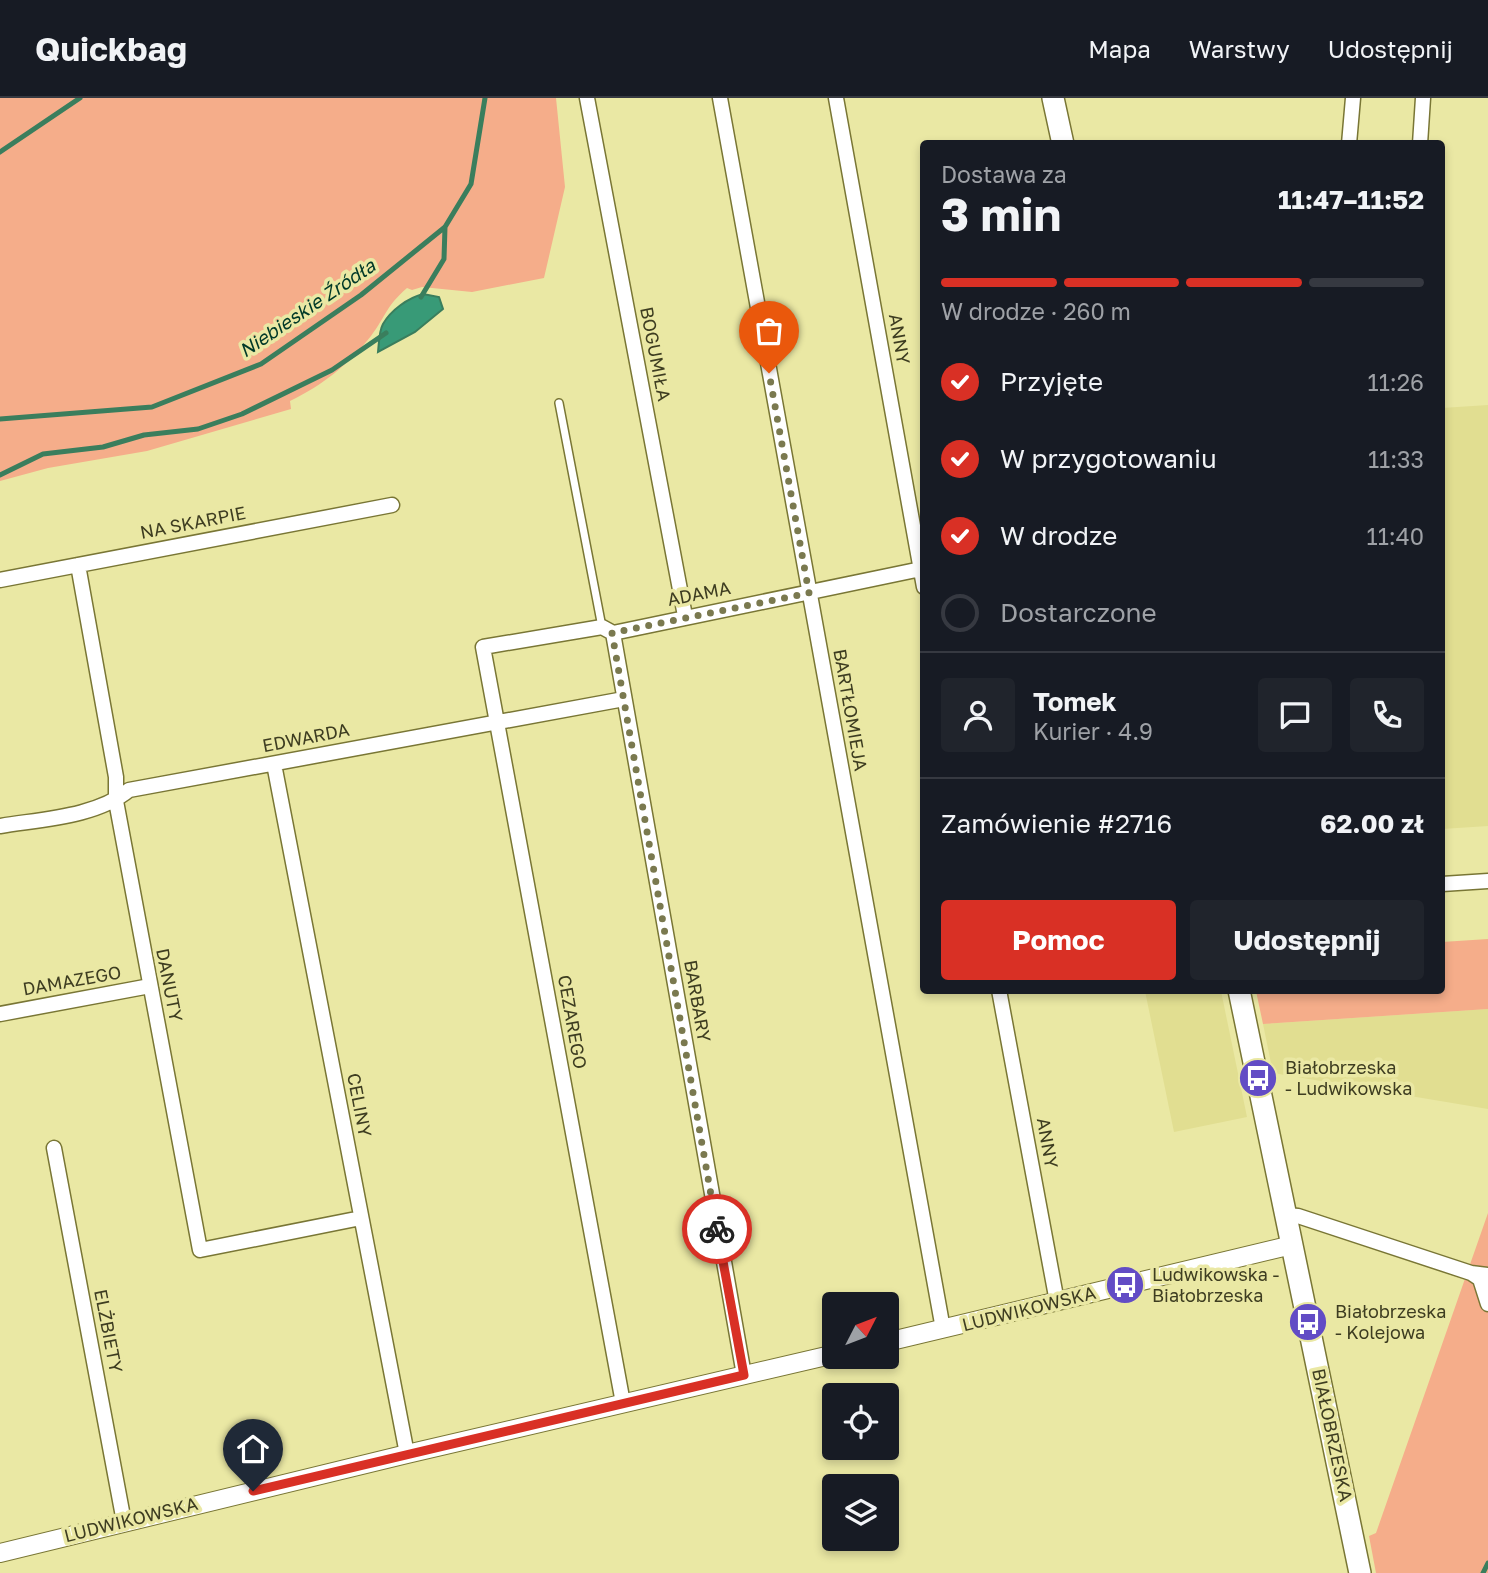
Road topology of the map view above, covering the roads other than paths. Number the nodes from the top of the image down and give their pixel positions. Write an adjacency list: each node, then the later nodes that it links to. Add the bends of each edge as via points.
1 (587, 98): 17 (street, BOGUMIŁA)
2 (720, 98): 16 (street, BARTŁOMIEJA)
3 (836, 98): 12 (street, ANNY)
4 (1054, 98): 7 (main road)
5 (1353, 98): 8 (street)
6 (1423, 98): 9 (street)
7 (1062, 140)
8 (1349, 140)
9 (1420, 140)
10 (559, 403): 18 (lane)
11 (392, 505): 13 (street, NA SKARPIE)
12 (920, 559)
13 (78, 565): 15 (street, NA SKARPIE); 23 (street, DANUTY, via 116,777)
14 (920, 570): 16 (street, ADAMA)
15 (0, 580)
16 (809, 593): 17 (street, ADAMA); 39 (street, BARTŁOMIEJA)
17 (685, 616): 18 (street, ADAMA)
18 (607, 630): 19 (street, ADAMA); 20 (street, BARBARY)
19 (483, 648): 21 (street, CEZAREGO)
20 (624, 699): 21 (street, EDWARDA); 42 (street, BARBARY)
21 (497, 722): 22 (street, EDWARDA); 43 (street, CEZAREGO)
22 (274, 764): 23 (street, EDWARDA, via 129,790); 33 (street, CELINY)
23 (116, 801): 24 (street, EDWARDA); 27 (street, DANUTY)
24 (0, 826)
25 (1488, 881): 26 (street)
26 (1445, 884)
27 (150, 986): 30 (street, DAMAZEGO); 33 (street, DANUTY, via 200,1250)
28 (1000, 994): 37 (street, ANNY)
29 (1241, 994): 32 (main road, BIAŁOBRZESKA)
30 (0, 1014)
31 (54, 1148): 45 (street, ELŻBIETY)
32 (1286, 1215): 34 (main road, BIAŁOBRZESKA); 35 (street)
33 (360, 1218): 44 (street, CELINY)
34 (1292, 1245): 37 (street, LUDWIKOWSKA); 47 (main road, BIAŁOBRZESKA)
35 (1471, 1273): 36 (street); 38 (street, via 1479,1279)
36 (1488, 1275)
37 (1057, 1302): 39 (street, LUDWIKOWSKA)
38 (1488, 1304)
39 (943, 1329): 40 (street, LUDWIKOWSKA)
40 (900, 1339)
41 (822, 1357): 42 (street, LUDWIKOWSKA)
42 (744, 1375): 43 (street, LUDWIKOWSKA)
43 (623, 1403): 44 (street, LUDWIKOWSKA)
44 (407, 1454): 45 (street, LUDWIKOWSKA)
45 (124, 1522): 46 (street, LUDWIKOWSKA)
46 (0, 1553)
47 (1360, 1573)

